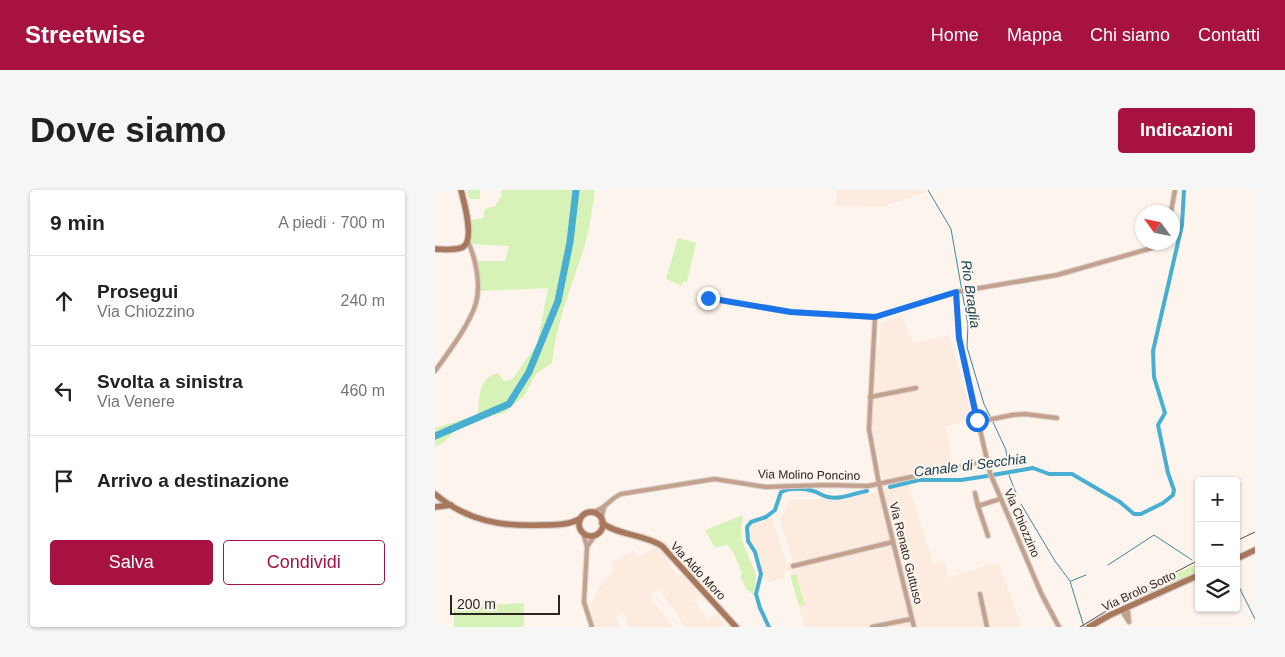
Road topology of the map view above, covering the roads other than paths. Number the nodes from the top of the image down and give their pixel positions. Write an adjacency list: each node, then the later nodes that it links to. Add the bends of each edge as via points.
1 (461, 190): 4 (main road)
2 (1175, 190): 3 (street)
3 (1172, 205)
4 (468, 242): 5 (main road, via 458,248); 10 (street, via 478,294 459,334)
5 (435, 249)
6 (1145, 250): 7 (street, via 1057,276)
7 (959, 291): 9 (street); 14 (street, Via Chiozzino, via 959,338)
8 (708, 298): 9 (street, via 791,312)
9 (875, 317): 12 (street, Via Renato Guttuso)
10 (435, 371)
11 (916, 388): 12 (street)
12 (870, 397): 16 (street, Via Renato Guttuso, via 869,428)
13 (1057, 418): 14 (street, via 1025,414)
14 (978, 422): 15 (street, Via Chiozzino)
15 (988, 461): 16 (street, Via Molino Poncino); 19 (street, Via Chiozzino)
16 (879, 484): 23 (street, Via Molino Poncino, via 767,487 715,479 621,494); 32 (street, Via Renato Guttuso)
17 (975, 493): 22 (street)
18 (436, 495): 20 (main road); 21 (main road)
19 (1000, 500): 22 (street); 49 (street, Via Chiozzino)
20 (451, 505): 21 (main road); 27 (main road, via 476,518 500,524)
21 (435, 506)
22 (978, 506): 31 (street)
23 (604, 508): 24 (street, Via Molino Poncino); 26 (street)
24 (592, 512): 25 (main road); 26 (main road, via 598,514)
25 (580, 519): 27 (main road); 29 (main road)
26 (602, 521): 28 (main road, Via Aldo Moro); 30 (main road)
27 (568, 524): 29 (main road)
28 (611, 529): 30 (main road); 45 (main road, Via Aldo Moro, via 662,546)
29 (582, 531): 30 (main road, via 589,535); 33 (street)
30 (597, 534): 33 (street)
31 (989, 536)
32 (893, 542): 36 (street); 43 (street, Via Renato Guttuso)
33 (587, 547): 44 (street, via 584,594)
34 (1255, 550): 35 (main road)
35 (1240, 556)
36 (793, 566)
37 (1195, 577): 39 (main road, Via Brolo Sotto)
38 (980, 594): 48 (street)
39 (1133, 605): 40 (main road, Via Brolo Sotto); 42 (street)
40 (1124, 610): 41 (main road, Via Brolo Sotto); 42 (street)
41 (1114, 614): 42 (street); 50 (main road, Via Brolo Sotto)
42 (1128, 618): 51 (street)
43 (911, 619): 46 (street); 47 (street, Via Renato Guttuso)
44 (592, 627)
45 (736, 627)
46 (871, 627)
47 (913, 627)
48 (987, 627)
49 (1059, 627)
50 (1089, 627)
51 (1131, 627)

